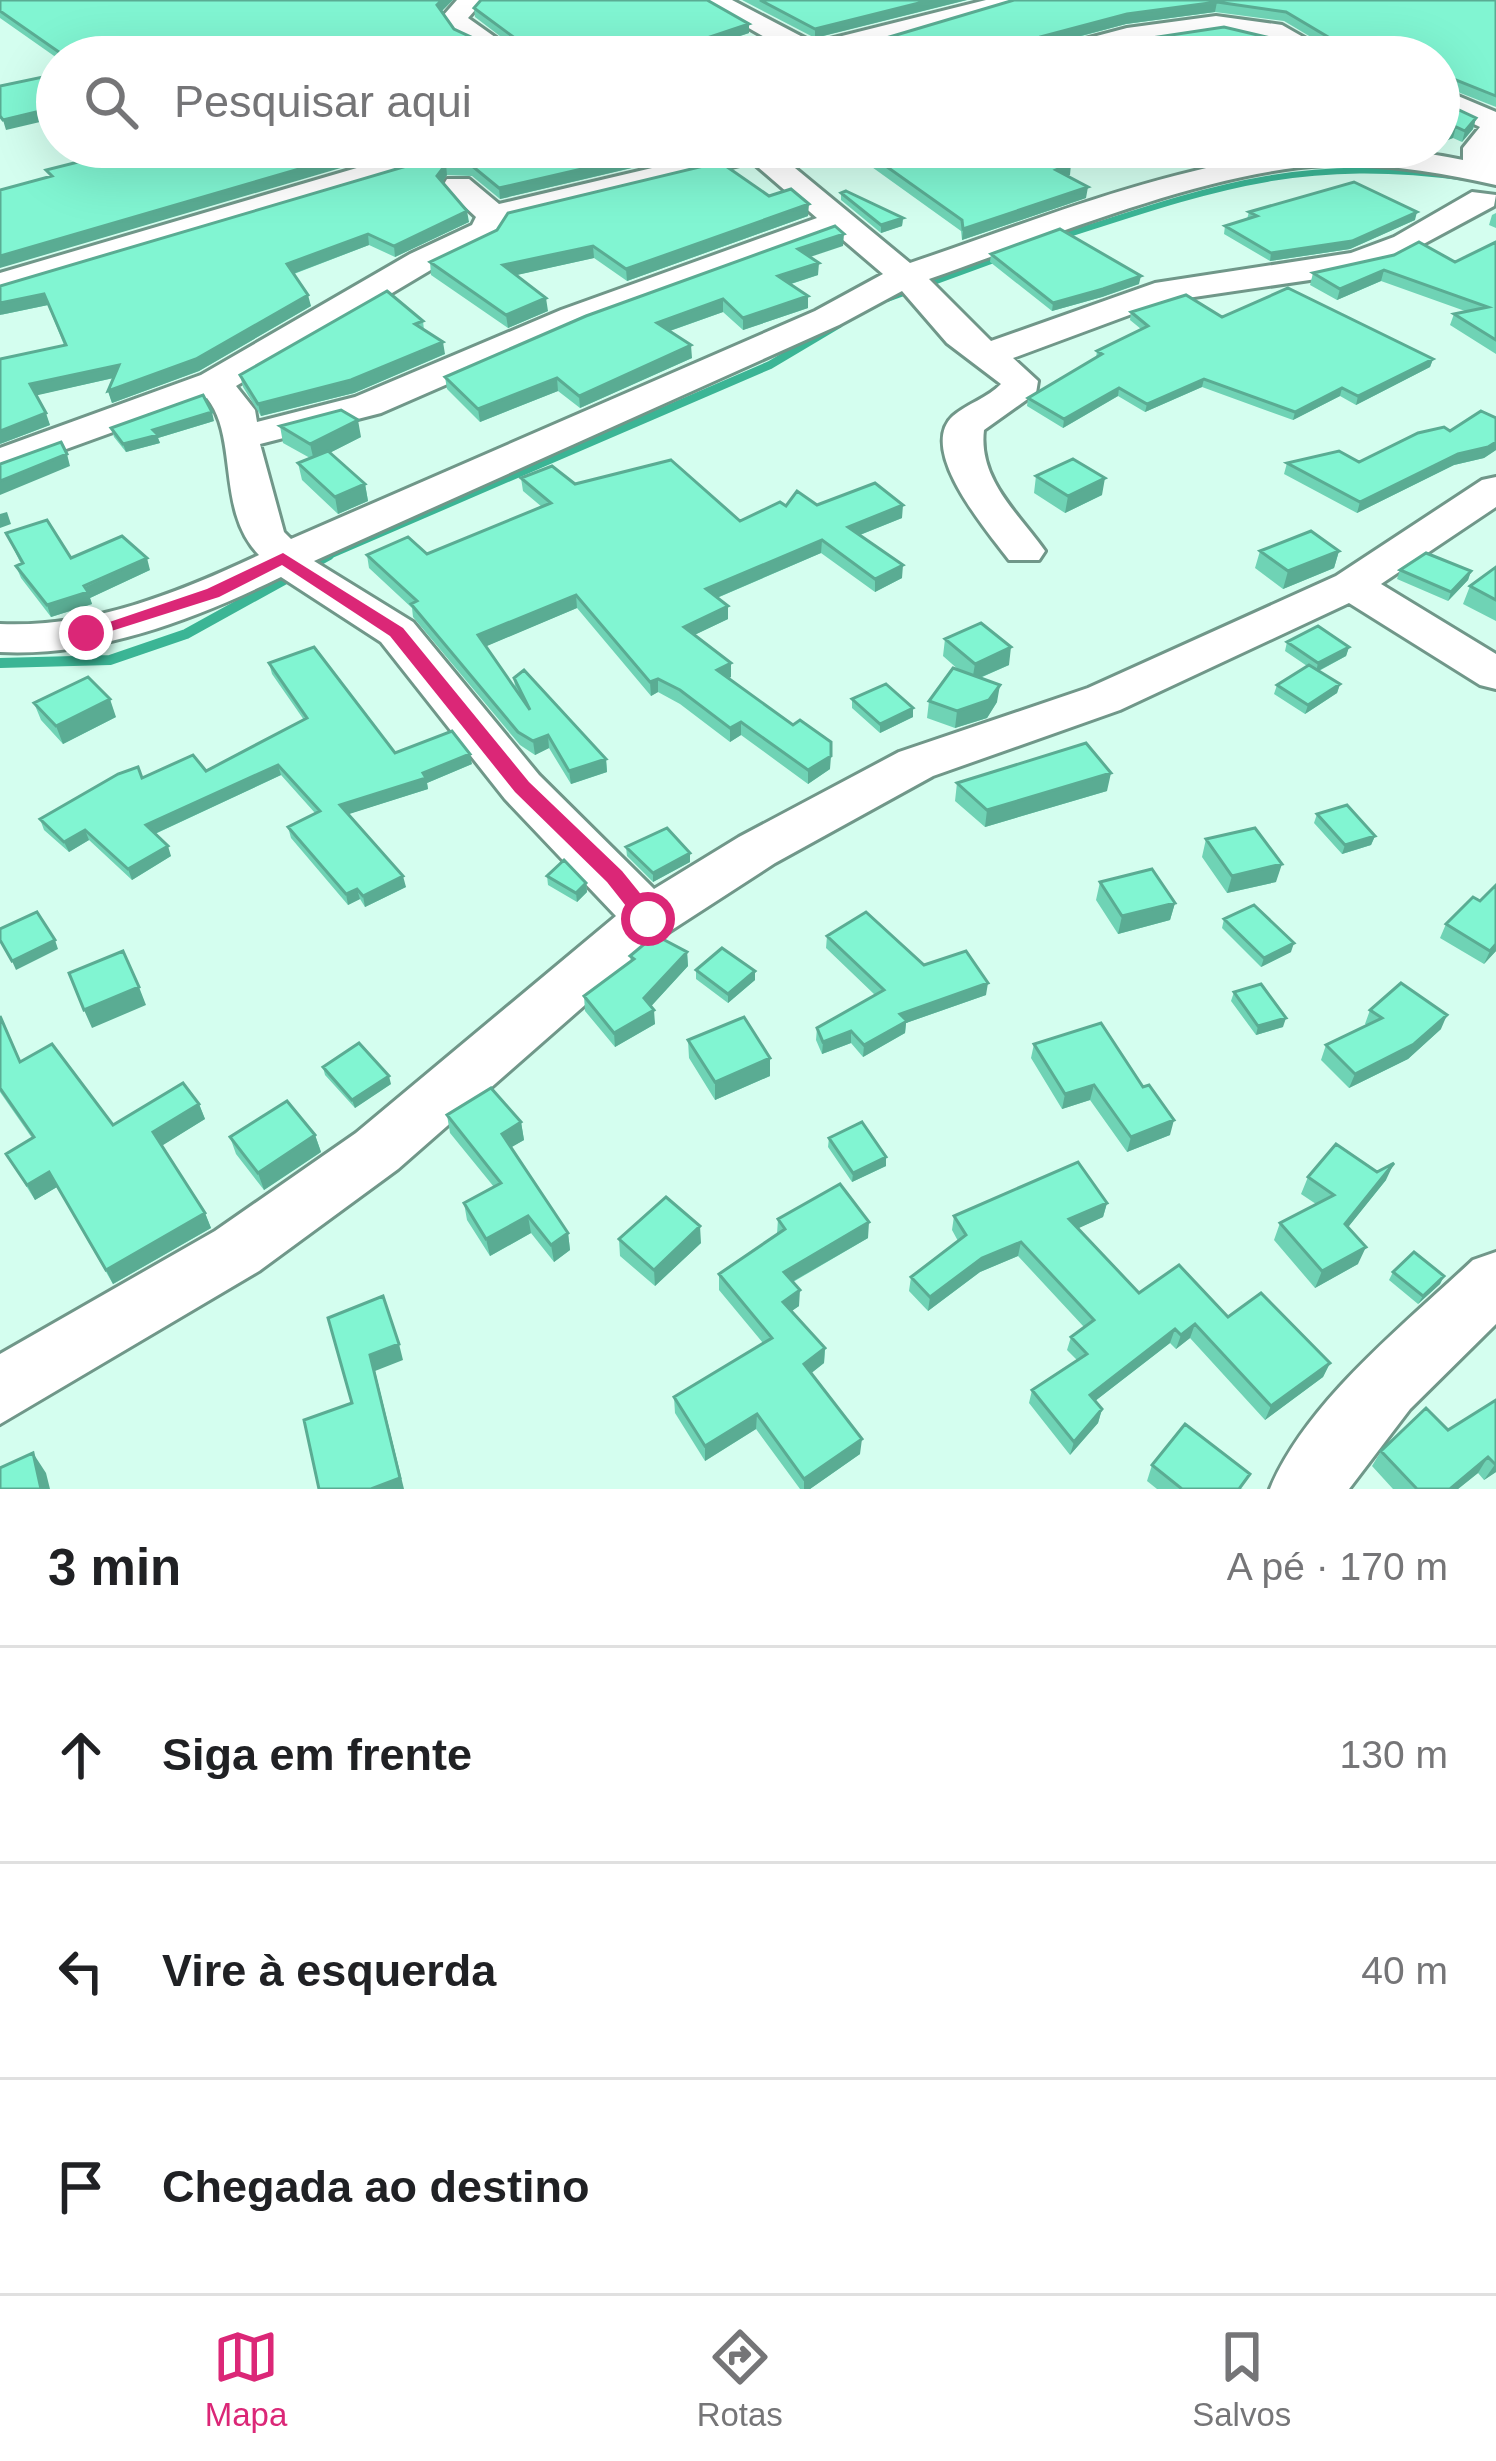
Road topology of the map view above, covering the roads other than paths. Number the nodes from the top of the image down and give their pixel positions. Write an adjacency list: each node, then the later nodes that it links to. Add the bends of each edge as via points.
1 (471, 0): 4 (street, via 455,17)
2 (712, 0): 5 (street)
3 (1016, 0): 6 (street)
4 (478, 36)
5 (774, 36)
6 (882, 36)
7 (1150, 36): 8 (street, via 1230,24)
8 (1281, 36)
9 (1460, 106): 15 (street, via 1496,129 1478,148)
10 (389, 168): 20 (street)
11 (687, 168): 17 (street)
12 (783, 168): 18 (street)
13 (1251, 168): 19 (street, via 1080,216)
14 (1419, 168): 15 (street)
15 (1486, 182): 21 (street, via 1383,254 1310,274 1157,293 1096,309)
16 (458, 186): 17 (street)
17 (493, 214): 22 (street, via 485,231)
18 (840, 220): 19 (street); 23 (street, via 573,317 368,405)
19 (911, 283): 21 (street); 27 (street)
20 (0, 284)
21 (988, 356): 26 (street, via 1023,388 966,425 965,463)
22 (214, 382): 23 (street, via 236,410); 24 (street)
23 (243, 436): 27 (street, via 245,477 265,537)
24 (0, 461)
25 (1496, 489): 28 (street)
26 (1024, 551)
27 (292, 566): 29 (street, via 119,625 45,640); 31 (street, via 397,632 492,753)
28 (1351, 585): 30 (street); 31 (street, via 1104,699 916,764)
29 (0, 638)
30 (1496, 674)
31 (648, 919): 33 (street, via 377,1151 237,1251)
32 (1496, 1281): 34 (street, via 1385,1386)
33 (0, 1391)
34 (1305, 1489)

